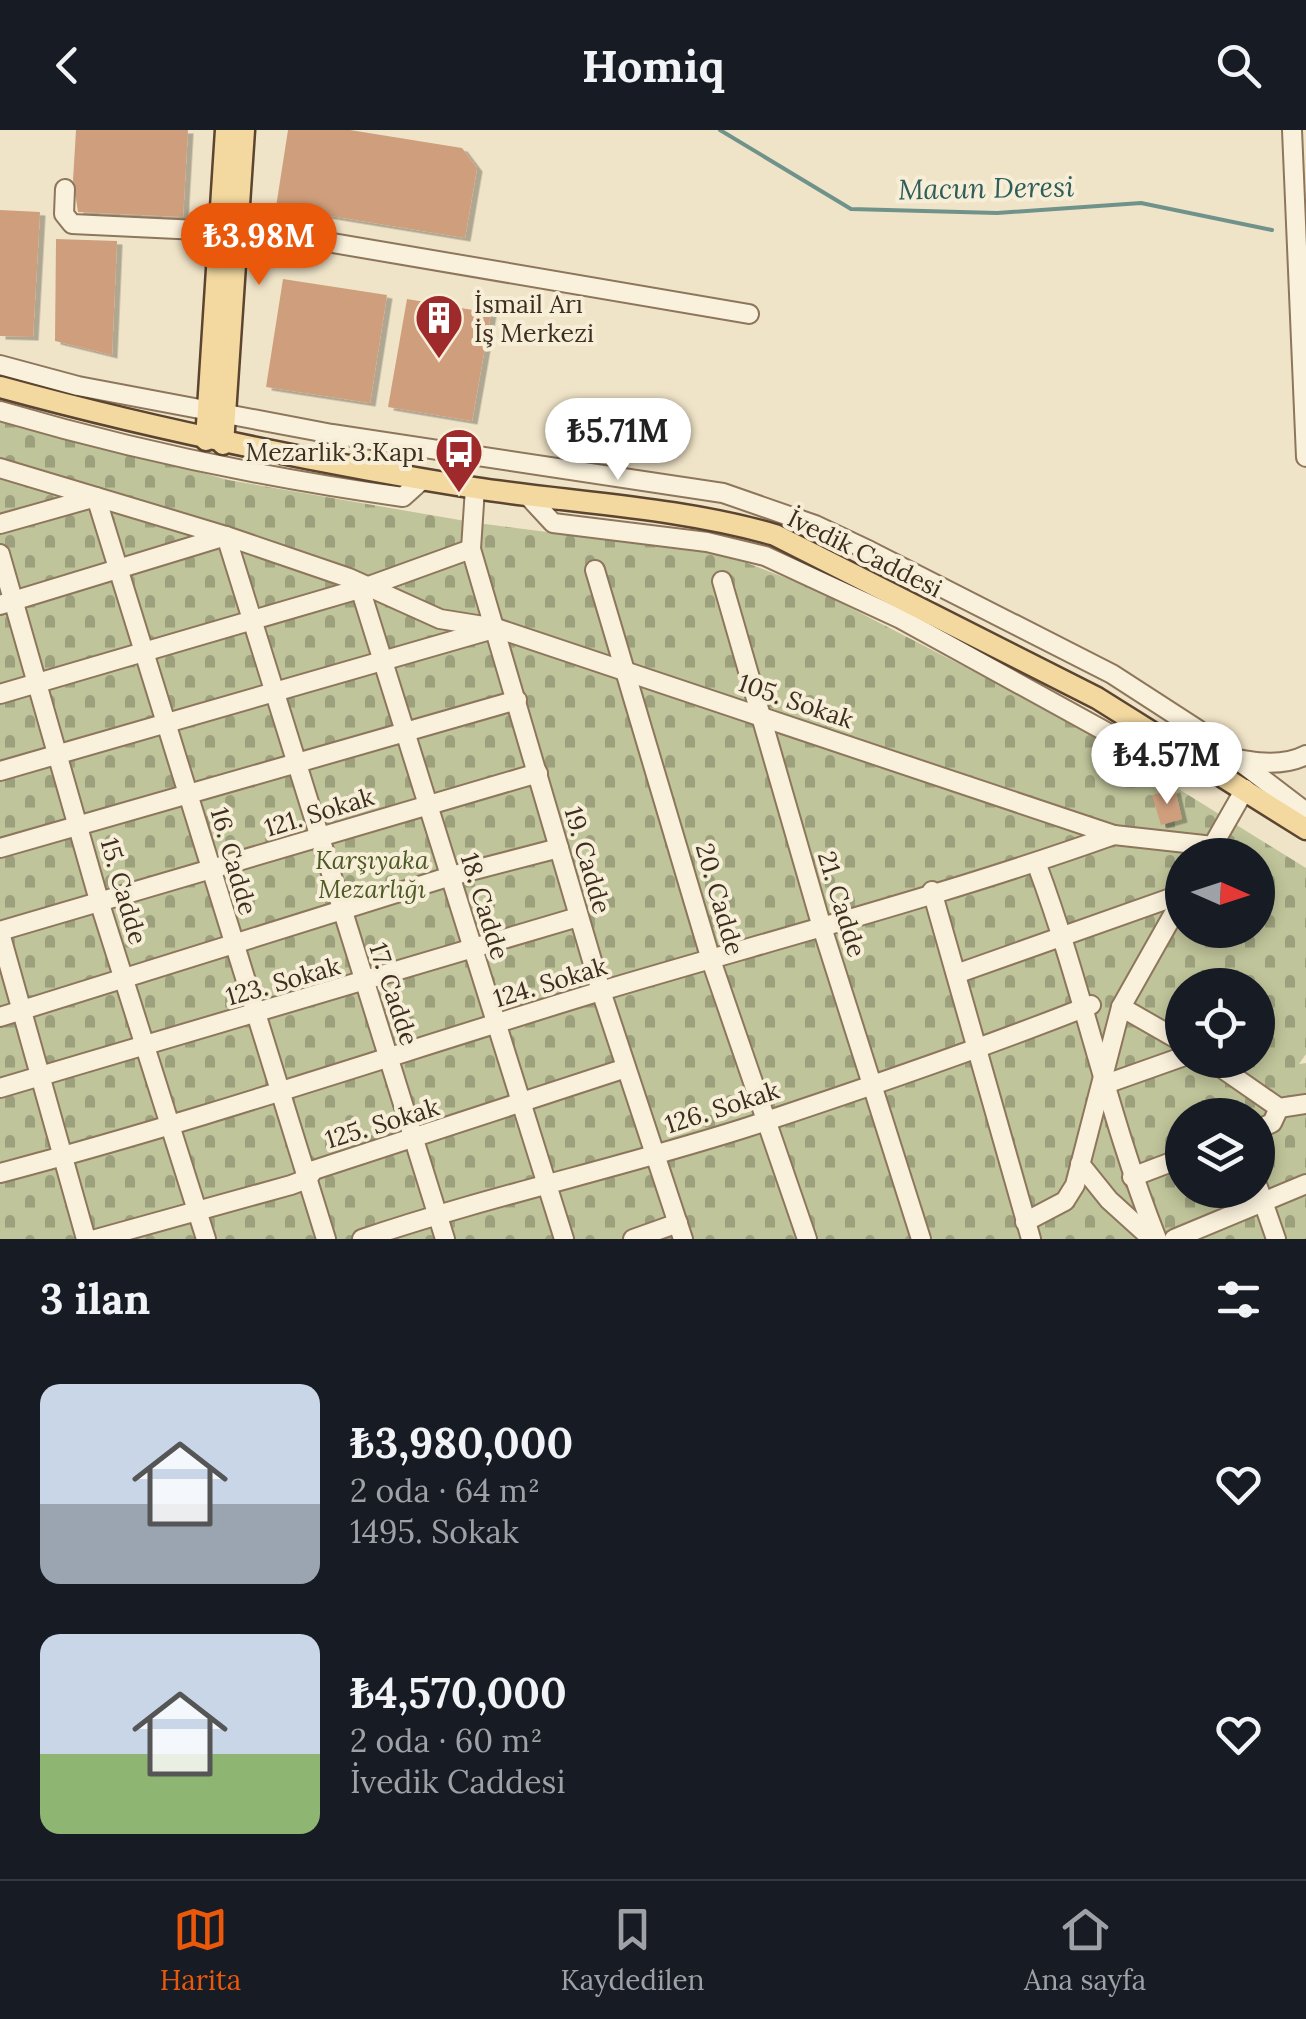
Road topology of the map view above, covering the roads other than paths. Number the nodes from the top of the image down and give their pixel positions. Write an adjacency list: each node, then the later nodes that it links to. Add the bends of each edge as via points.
1 (226, 130): 6 (main road)
2 (244, 130): 6 (main road)
3 (1292, 130): 4 (street)
4 (1300, 188): 13 (street)
5 (65, 189): 6 (street, via 64,214 72,224)
6 (229, 231): 7 (street, via 280,234); 11 (main road)
7 (749, 314)
8 (0, 365): 11 (street)
9 (9, 390): 10 (street); 12 (main road, İvedik Caddesi)
10 (6, 413): 15 (street, via 204,465 306,484 404,497)
11 (216, 413): 12 (main road); 42 (street, via 723,493 814,525 1112,674)
12 (214, 442): 15 (main road, İvedik Caddesi)
13 (1306, 457)
14 (0, 468): 17 (street, 105. Sokak)
15 (423, 480): 16 (main road, İvedik Caddesi)
16 (475, 488): 20 (street); 39 (main road, İvedik Caddesi, via 718,521 775,535 1097,698)
17 (96, 497): 18 (street); 19 (street, 105. Sokak); 22 (street, 16. Cadde)
18 (0, 524)
19 (226, 536): 22 (street); 25 (street, 105. Sokak); 27 (street, 17. Cadde)
20 (471, 548): 25 (street); 28 (street, 19. Cadde)
21 (0, 554): 26 (street, 15. Cadde)
22 (119, 570): 26 (street); 29 (street, 16. Cadde)
23 (595, 570): 31 (street, 20. Cadde)
24 (722, 581): 36 (street, 21. Cadde)
25 (363, 587): 27 (street); 28 (street, 105. Sokak, via 440,619); 30 (street, 18. Cadde)
26 (7, 603): 32 (street, 15. Cadde)
27 (255, 619): 29 (street); 34 (street, 17. Cadde)
28 (496, 628): 30 (street); 31 (street, 105. Sokak); 35 (street, 19. Cadde)
29 (144, 653): 32 (street); 37 (street, 16. Cadde)
30 (384, 664): 34 (street); 38 (street, 18. Cadde)
31 (626, 671): 36 (street, 105. Sokak); 72 (street, 20. Cadde)
32 (39, 682): 33 (street); 40 (street, 15. Cadde)
33 (0, 694)
34 (277, 694): 37 (street); 43 (street, 17. Cadde)
35 (517, 700): 38 (street); 45 (street, 19. Cadde)
36 (759, 715): 52 (street, 105. Sokak); 66 (street, 21. Cadde)
37 (168, 724): 40 (street); 47 (street, 16. Cadde)
38 (404, 734): 43 (street); 48 (street, 18. Cadde)
39 (1182, 750): 42 (street); 46 (main road, İvedik Caddesi)
40 (60, 753): 44 (street); 50 (street, 15. Cadde)
41 (1306, 755): 42 (street, via 1266,763)
42 (1233, 756): 49 (street)
43 (294, 764): 47 (street); 53 (street, 17. Cadde)
44 (0, 771)
45 (538, 773): 48 (street, 121. Sokak); 57 (street, 19. Cadde)
46 (1246, 789): 51 (main road, İvedik Caddesi); 54 (street)
47 (188, 796): 50 (street); 59 (street, 16. Cadde)
48 (426, 806): 53 (street, 121. Sokak); 60 (street, 18. Cadde)
49 (1306, 812)
50 (79, 825): 56 (street); 63 (street, 15. Cadde)
51 (1306, 830)
52 (1114, 836): 55 (street, 105. Sokak); 58 (street, 124. Sokak)
53 (317, 838): 59 (street, 121. Sokak); 64 (street, 17. Cadde)
54 (1217, 838)
55 (1165, 843)
56 (0, 848)
57 (560, 848): 60 (street); 65 (street, 19. Cadde)
58 (1036, 864): 61 (street, 124. Sokak); 69 (street)
59 (210, 872): 63 (street, 121. Sokak); 70 (street, 16. Cadde)
60 (450, 876): 64 (street); 71 (street, 18. Cadde)
61 (932, 891): 66 (street, 124. Sokak); 73 (street)
62 (1165, 902): 69 (street)
63 (100, 904): 68 (street, 121. Sokak); 74 (street, 15. Cadde)
64 (340, 912): 70 (street); 75 (street, 17. Cadde)
65 (578, 917): 71 (street, 123. Sokak); 76 (street, 19. Cadde)
66 (822, 924): 72 (street, 124. Sokak); 92 (street, 21. Cadde)
67 (1165, 927): 78 (street)
68 (0, 932): 79 (street)
69 (1063, 935): 73 (street); 77 (street)
70 (232, 945): 74 (street); 80 (street, 16. Cadde)
71 (473, 950): 75 (street, 123. Sokak); 82 (street, 18. Cadde)
72 (711, 960): 76 (street, 124. Sokak); 99 (street, 20. Cadde)
73 (956, 974): 85 (street)
74 (124, 979): 79 (street); 84 (street, 15. Cadde)
75 (363, 983): 80 (street, 123. Sokak); 86 (street, 17. Cadde)
76 (600, 992): 82 (street, 124. Sokak); 88 (street, 19. Cadde)
77 (1087, 1007): 85 (street, 126. Sokak); 91 (street)
78 (1121, 1007): 83 (street); 91 (street)
79 (20, 1012): 81 (street); 89 (street)
80 (254, 1016): 84 (street, 123. Sokak); 94 (street, 16. Cadde)
81 (0, 1017)
82 (494, 1026): 86 (street, 124. Sokak); 96 (street, 18. Cadde)
83 (1165, 1032)
84 (148, 1044): 89 (street, 123. Sokak); 100 (street, 15. Cadde)
85 (977, 1050): 92 (street, 126. Sokak); 117 (street)
86 (389, 1060): 94 (street, 124. Sokak); 101 (street, 17. Cadde)
87 (1165, 1063): 91 (street)
88 (626, 1068): 96 (street, 125. Sokak); 102 (street, 19. Cadde)
89 (40, 1077): 93 (street, 123. Sokak); 103 (street)
90 (1236, 1078): 97 (street)
91 (1103, 1085): 104 (street); 107 (street)
92 (873, 1086): 99 (street, 126. Sokak); 127 (street, 21. Cadde)
93 (0, 1088)
94 (278, 1093): 100 (street, 124. Sokak); 108 (street, 16. Cadde)
95 (1306, 1104): 97 (street)
96 (518, 1105): 101 (street, 125. Sokak); 109 (street, 18. Cadde)
97 (1280, 1108): 98 (street)
98 (1275, 1117)
99 (763, 1119): 102 (street, 126. Sokak); 126 (street, 20. Cadde)
100 (172, 1122): 103 (street, 124. Sokak); 114 (street, 15. Cadde)
101 (414, 1140): 108 (street, 125. Sokak, via 314,1170); 115 (street, 17. Cadde)
102 (656, 1154): 109 (street, 126. Sokak); 116 (street, 19. Cadde)
103 (65, 1156): 106 (street, 124. Sokak); 118 (street)
104 (1080, 1164): 117 (street, via 1065,1202); 128 (street)
105 (1165, 1164): 107 (street)
106 (0, 1173)
107 (1132, 1177): 128 (street)
108 (307, 1179): 114 (street, 125. Sokak); 121 (street, 16. Cadde)
109 (545, 1182): 115 (street, 126. Sokak); 124 (street, 18. Cadde)
110 (1306, 1184): 111 (street)
111 (1275, 1191)
112 (1233, 1208): 129 (street)
113 (1265, 1208): 130 (street)
114 (198, 1210): 119 (street, 125. Sokak); 120 (street, 15. Cadde)
115 (437, 1214): 122 (street, 126. Sokak); 123 (street, 17. Cadde)
116 (680, 1231): 125 (street)
117 (1028, 1231)
118 (86, 1239)
119 (96, 1239)
120 (206, 1239)
121 (326, 1239)
122 (362, 1239)
123 (445, 1239)
124 (564, 1239)
125 (633, 1239)
126 (807, 1239)
127 (921, 1239)
128 (1154, 1239)
129 (1174, 1239)
130 (1276, 1239)

